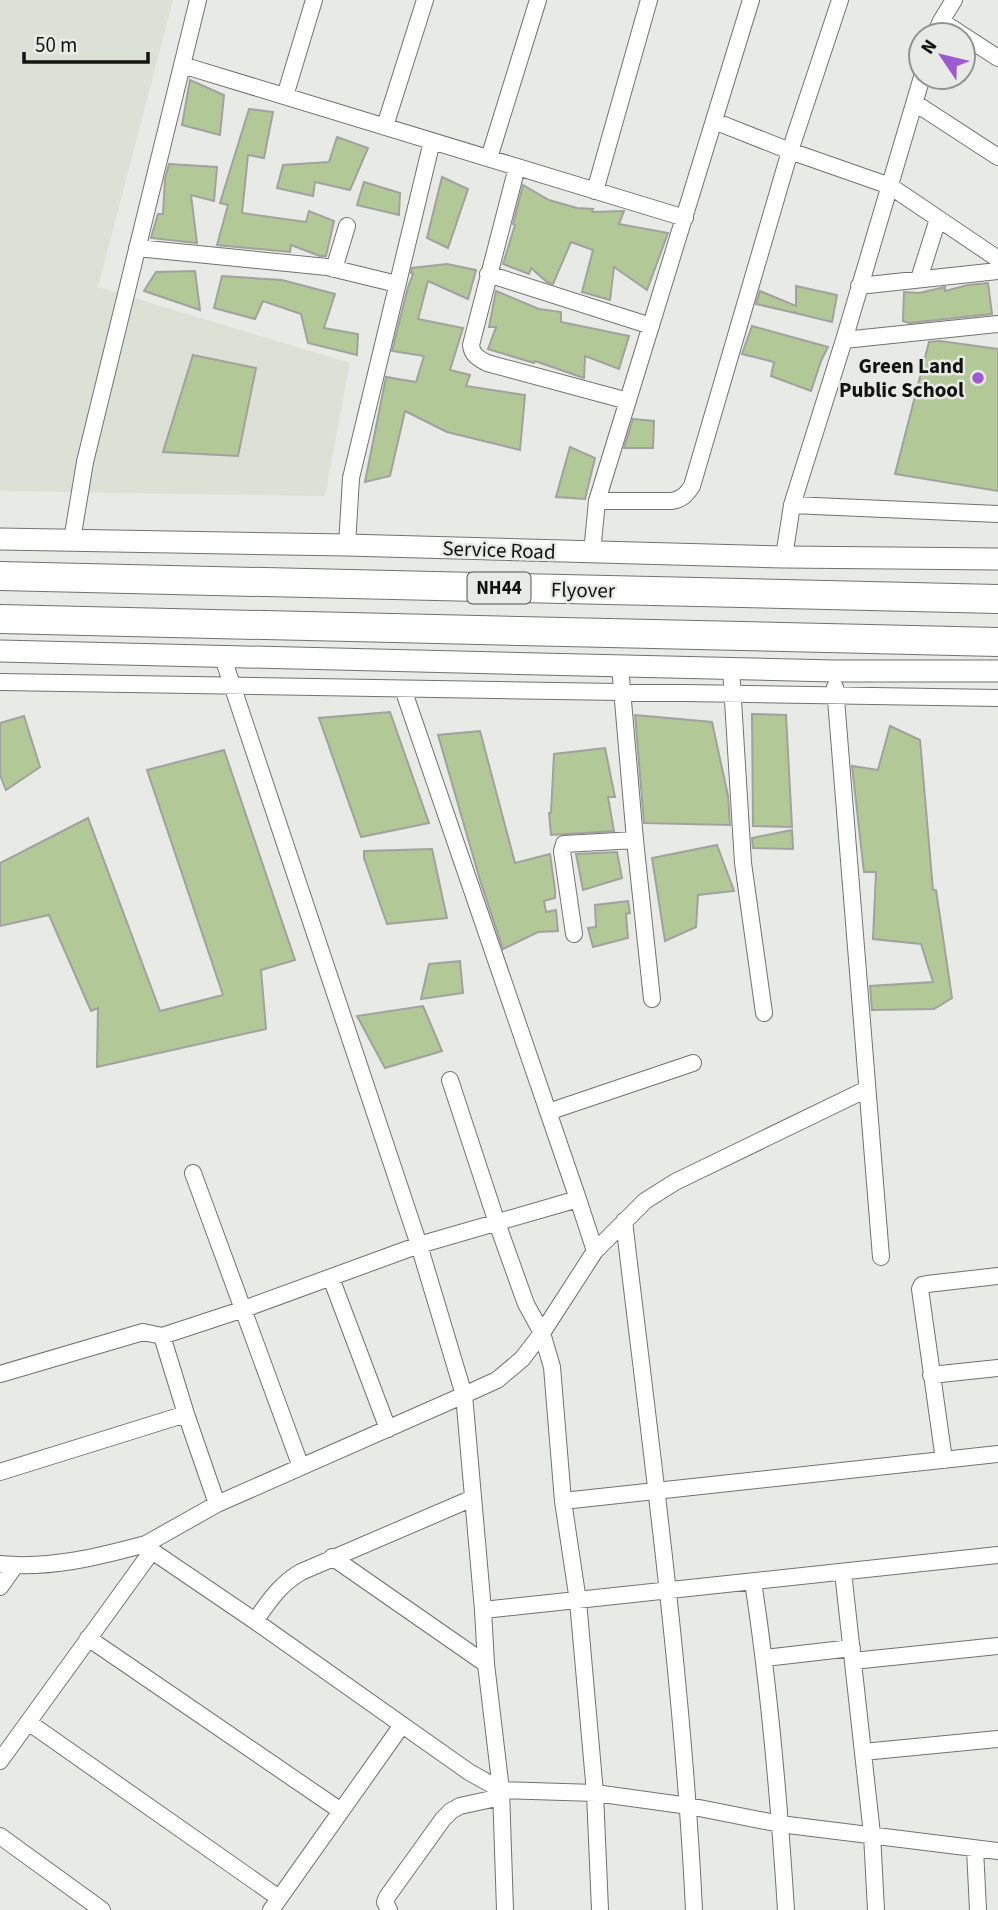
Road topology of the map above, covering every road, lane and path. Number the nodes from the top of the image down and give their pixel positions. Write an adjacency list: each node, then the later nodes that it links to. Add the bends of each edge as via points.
1 (198, 0): 12 (street)
2 (314, 0): 14 (street)
3 (425, 0): 17 (street)
4 (538, 0): 21 (street)
5 (649, 0): 24 (street)
6 (751, 0): 16 (street)
7 (840, 0): 19 (street)
8 (954, 0): 9 (street)
9 (943, 21)
10 (977, 47): 11 (street)
11 (998, 58)
12 (182, 65): 14 (street); 28 (street)
13 (918, 91): 15 (street)
14 (285, 96): 17 (street)
15 (915, 103): 20 (street); 23 (street)
16 (715, 121): 19 (street); 25 (street)
17 (385, 127): 18 (street)
18 (432, 141): 21 (street); 34 (street)
19 (790, 151): 23 (street); 40 (street, via 692,486 681,499 672,501)
20 (998, 156)
21 (489, 159): 22 (street)
22 (517, 167): 24 (street); 32 (street)
23 (890, 186): 26 (street); 35 (street)
24 (595, 191): 25 (street)
25 (685, 218): 37 (street)
26 (938, 219): 29 (street); 33 (street)
27 (347, 226): 30 (street)
28 (137, 248): 30 (street); 44 (street, via 85,462)
29 (998, 259)
30 (334, 269): 34 (street)
31 (998, 271): 33 (street)
32 (488, 274): 37 (street); 39 (street, via 471,345 475,356)
33 (919, 279): 35 (street)
34 (397, 284): 45 (street, via 351,478)
35 (859, 286): 38 (street)
36 (998, 324): 38 (street)
37 (651, 326): 39 (street)
38 (844, 340): 41 (street)
39 (628, 401): 40 (street)
40 (597, 501): 46 (street)
41 (792, 505): 42 (street); 47 (street)
42 (998, 513)
43 (0, 539): 44 (street, Service Road)
44 (72, 540): 45 (street, Service Road)
45 (347, 545): 46 (street, Service Road)
46 (592, 553): 47 (street, Service Road)
47 (784, 558): 48 (street, Service Road)
48 (998, 559)
49 (0, 576): 50 (highway, Flyover / NH44)
50 (998, 600)
51 (0, 619): 52 (highway, Flyover / NH44)
52 (998, 642)
53 (0, 651): 54 (street)
54 (223, 658): 55 (street); 60 (street)
55 (620, 666): 56 (street); 62 (street)
56 (731, 668): 57 (street); 63 (street)
57 (834, 671): 58 (street); 64 (street)
58 (998, 671)
59 (0, 682): 60 (street)
60 (232, 687): 61 (street); 78 (street)
61 (403, 689): 62 (street); 73 (street)
62 (622, 693): 63 (street); 66 (street)
63 (732, 694): 64 (street); 69 (street, via 743,863)
64 (835, 695): 65 (street); 72 (street)
65 (998, 698)
66 (635, 840): 67 (street, via 564,844); 68 (street)
67 (574, 934)
68 (652, 999)
69 (764, 1013)
70 (693, 1063): 73 (street)
71 (450, 1080): 77 (street)
72 (867, 1088): 76 (street, via 676,1182 645,1200); 80 (street)
73 (548, 1112): 75 (street)
74 (193, 1173): 83 (street)
75 (578, 1199): 77 (street); 79 (street)
76 (624, 1222): 79 (street); 96 (street)
77 (497, 1223): 78 (street); 84 (street, via 526,1304)
78 (419, 1245): 82 (street); 89 (street)
79 (595, 1251): 84 (street)
80 (881, 1257)
81 (998, 1276): 88 (street, via 922,1286)
82 (331, 1278): 83 (street); 91 (street)
83 (244, 1309): 85 (street); 94 (street)
84 (542, 1333): 89 (street, via 510,1371); 98 (street, via 552,1367)
85 (162, 1336): 87 (street, via 143,1332); 90 (street)
86 (998, 1368): 88 (street)
87 (0, 1374)
88 (931, 1375): 93 (street)
89 (464, 1395): 91 (street); 97 (street)
90 (186, 1414): 95 (street); 99 (street)
91 (388, 1429): 94 (street)
92 (998, 1454): 93 (street)
93 (944, 1460): 96 (street)
94 (301, 1467): 99 (street)
95 (0, 1472)
96 (656, 1491): 98 (street); 107 (street)
97 (474, 1498): 102 (street); 109 (street)
98 (563, 1501): 108 (street)
99 (216, 1504): 100 (street)
100 (149, 1547): 103 (street, via 62,1563); 110 (street); 111 (street)
101 (998, 1555): 104 (street)
102 (332, 1557): 110 (street, via 287,1580); 115 (street)
103 (8, 1565): 106 (street)
104 (843, 1572): 105 (street); 113 (street)
105 (753, 1582): 107 (street); 114 (street)
106 (0, 1587)
107 (668, 1590): 108 (street); 123 (street)
108 (578, 1601): 109 (street); 122 (street)
109 (484, 1610): 115 (street)
110 (255, 1620): 117 (street)
111 (88, 1638): 116 (street); 124 (street)
112 (998, 1646): 113 (street)
113 (852, 1654): 114 (street); 119 (street)
114 (765, 1658): 125 (street)
115 (486, 1664): 121 (street)
116 (28, 1722): 120 (street); 130 (street)
117 (402, 1725): 121 (street); 124 (street)
118 (998, 1739): 119 (street)
119 (863, 1752): 126 (street)
120 (0, 1761)
121 (501, 1793): 122 (street); 132 (street, via 460,1806 443,1819 387,1897); 133 (street)
122 (595, 1793): 123 (street); 134 (street)
123 (689, 1806): 125 (street); 135 (street)
124 (341, 1811): 130 (street)
125 (780, 1824): 126 (street); 136 (street)
126 (872, 1834): 128 (street); 137 (street)
127 (0, 1836): 131 (street)
128 (975, 1849): 129 (street); 138 (street)
129 (998, 1851)
130 (275, 1904)
131 (103, 1910)
132 (389, 1910)
133 (505, 1910)
134 (600, 1910)
135 (694, 1910)
136 (786, 1910)
137 (876, 1910)
138 (978, 1910)

